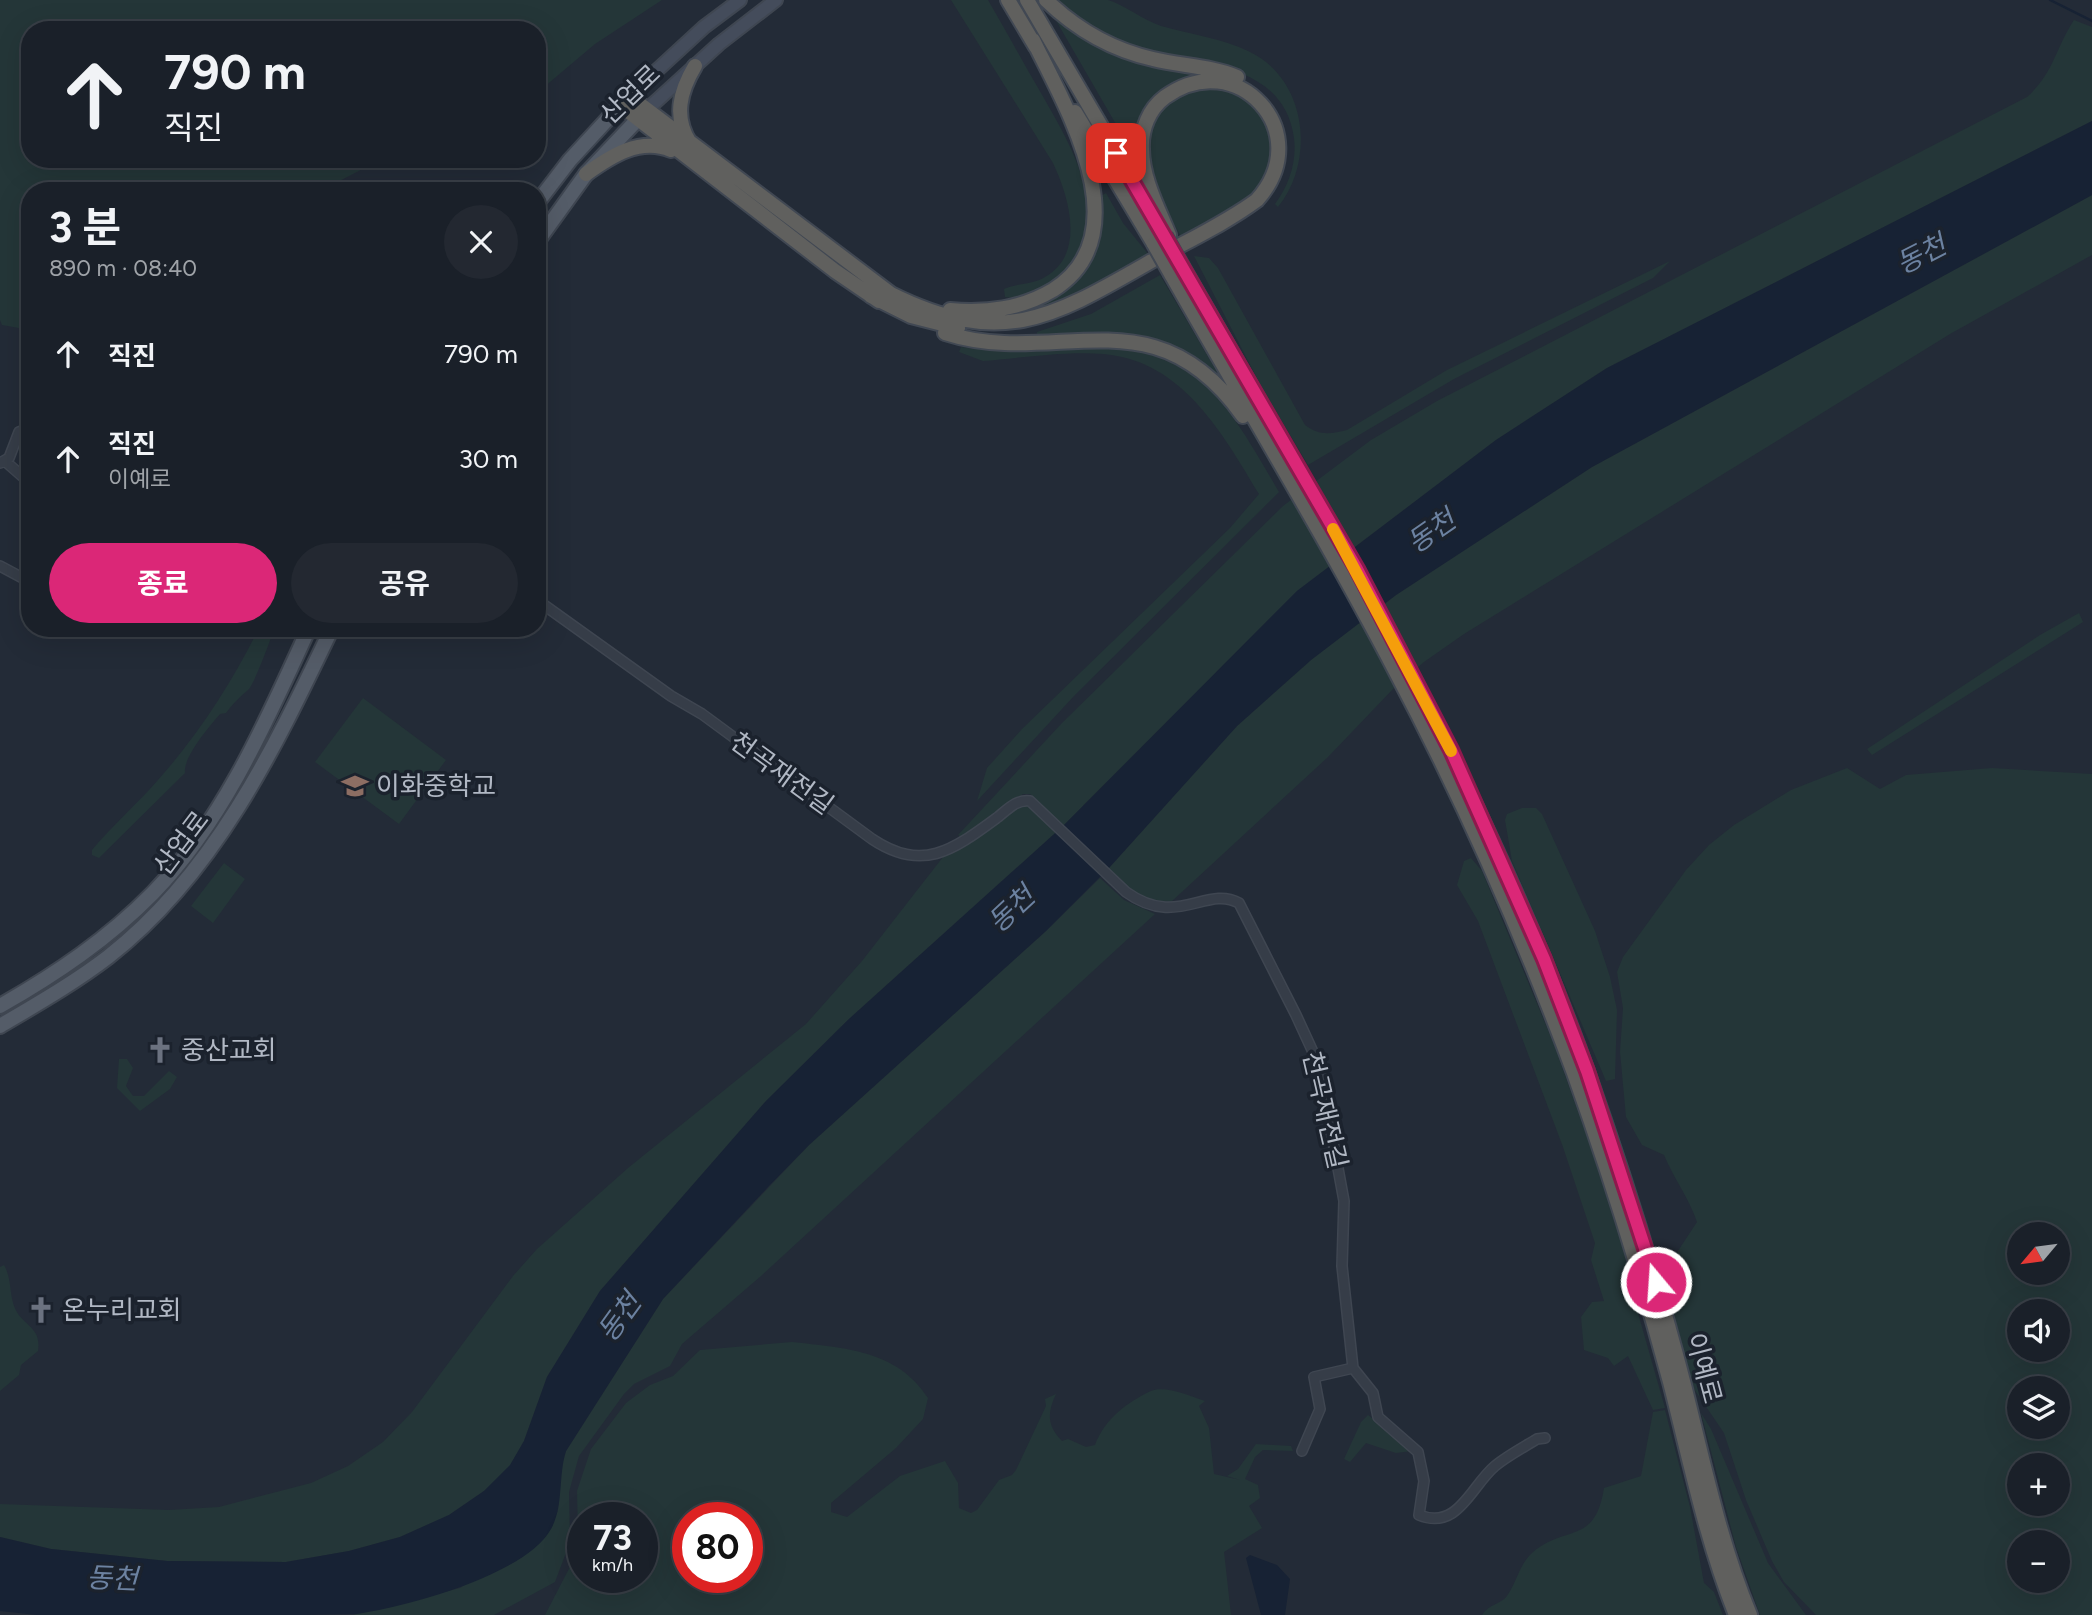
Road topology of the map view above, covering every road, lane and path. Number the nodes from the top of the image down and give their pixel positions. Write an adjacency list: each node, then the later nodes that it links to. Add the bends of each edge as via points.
1 (740, 0): 8 (main road, 산업로)
2 (776, 0): 7 (main road, 산업로)
3 (1008, 0): 6 (highway)
4 (1027, 0): 14 (highway)
5 (1046, 0): 16 (highway, via 1115,47 1155,60 1227,73 1259,90 1279,114 1287,147 1282,180 1250,215 1078,312 1034,327 990,331 945,326 911,316)
6 (1033, 40): 14 (highway); 15 (highway, via 1090,171 1095,215 1086,255 1060,285 1005,309 948,310)
7 (695, 66): 9 (main road, 산업로); 10 (highway, via 681,96)
8 (624, 101): 9 (highway); 12 (main road, 산업로)
9 (642, 115): 10 (highway); 11 (main road, 산업로)
10 (687, 150): 11 (highway, via 637,146); 15 (highway); 16 (highway)
11 (586, 174): 13 (main road, 산업로)
12 (546, 191)
13 (546, 230)
14 (1163, 238): 15 (highway, via 1144,166 1146,123 1160,100 1185,85 1212,80 1239,88 1273,120 1279,147 1275,174 1245,209 1076,304 1032,319 968,321); 19 (highway, 이예로, bridge, via 1177,271)
15 (891, 294)
16 (871, 296): 19 (highway, via 929,328 968,339 1108,339 1167,352 1222,390)
17 (21, 431): 18 (street)
18 (3, 462): 20 (street)
19 (1291, 470): 26 (highway, 이예로)
20 (21, 476)
21 (0, 566): 22 (street)
22 (21, 577)
23 (546, 606): 29 (street, 천곡재전길, via 899,855 919,858 938,853 1020,801 1030,801 1126,892 1143,902 1169,910 1216,900 1239,903 1319,1065 1342,1182 1343,1292)
24 (305, 637): 27 (main road, 산업로, via 235,777 194,844 153,892 101,941)
25 (327, 637): 28 (main road, 산업로, via 251,786 206,855 164,905 110,956)
26 (1500, 872): 32 (highway, 이예로, via 1643,1285 1716,1561); 33 (highway, 이예로, via 1544,959 1611,1142 1656,1282 1728,1557)
27 (0, 1006)
28 (0, 1026)
29 (1353, 1367): 30 (street, 천곡재전길, via 1373,1393 1378,1417 1418,1452 1424,1481 1419,1514 1426,1518 1442,1518 1456,1511 1496,1465); 31 (street, via 1314,1377 1320,1409)
30 (1545, 1438)
31 (1302, 1451)
32 (1736, 1615)
33 (1750, 1615)

